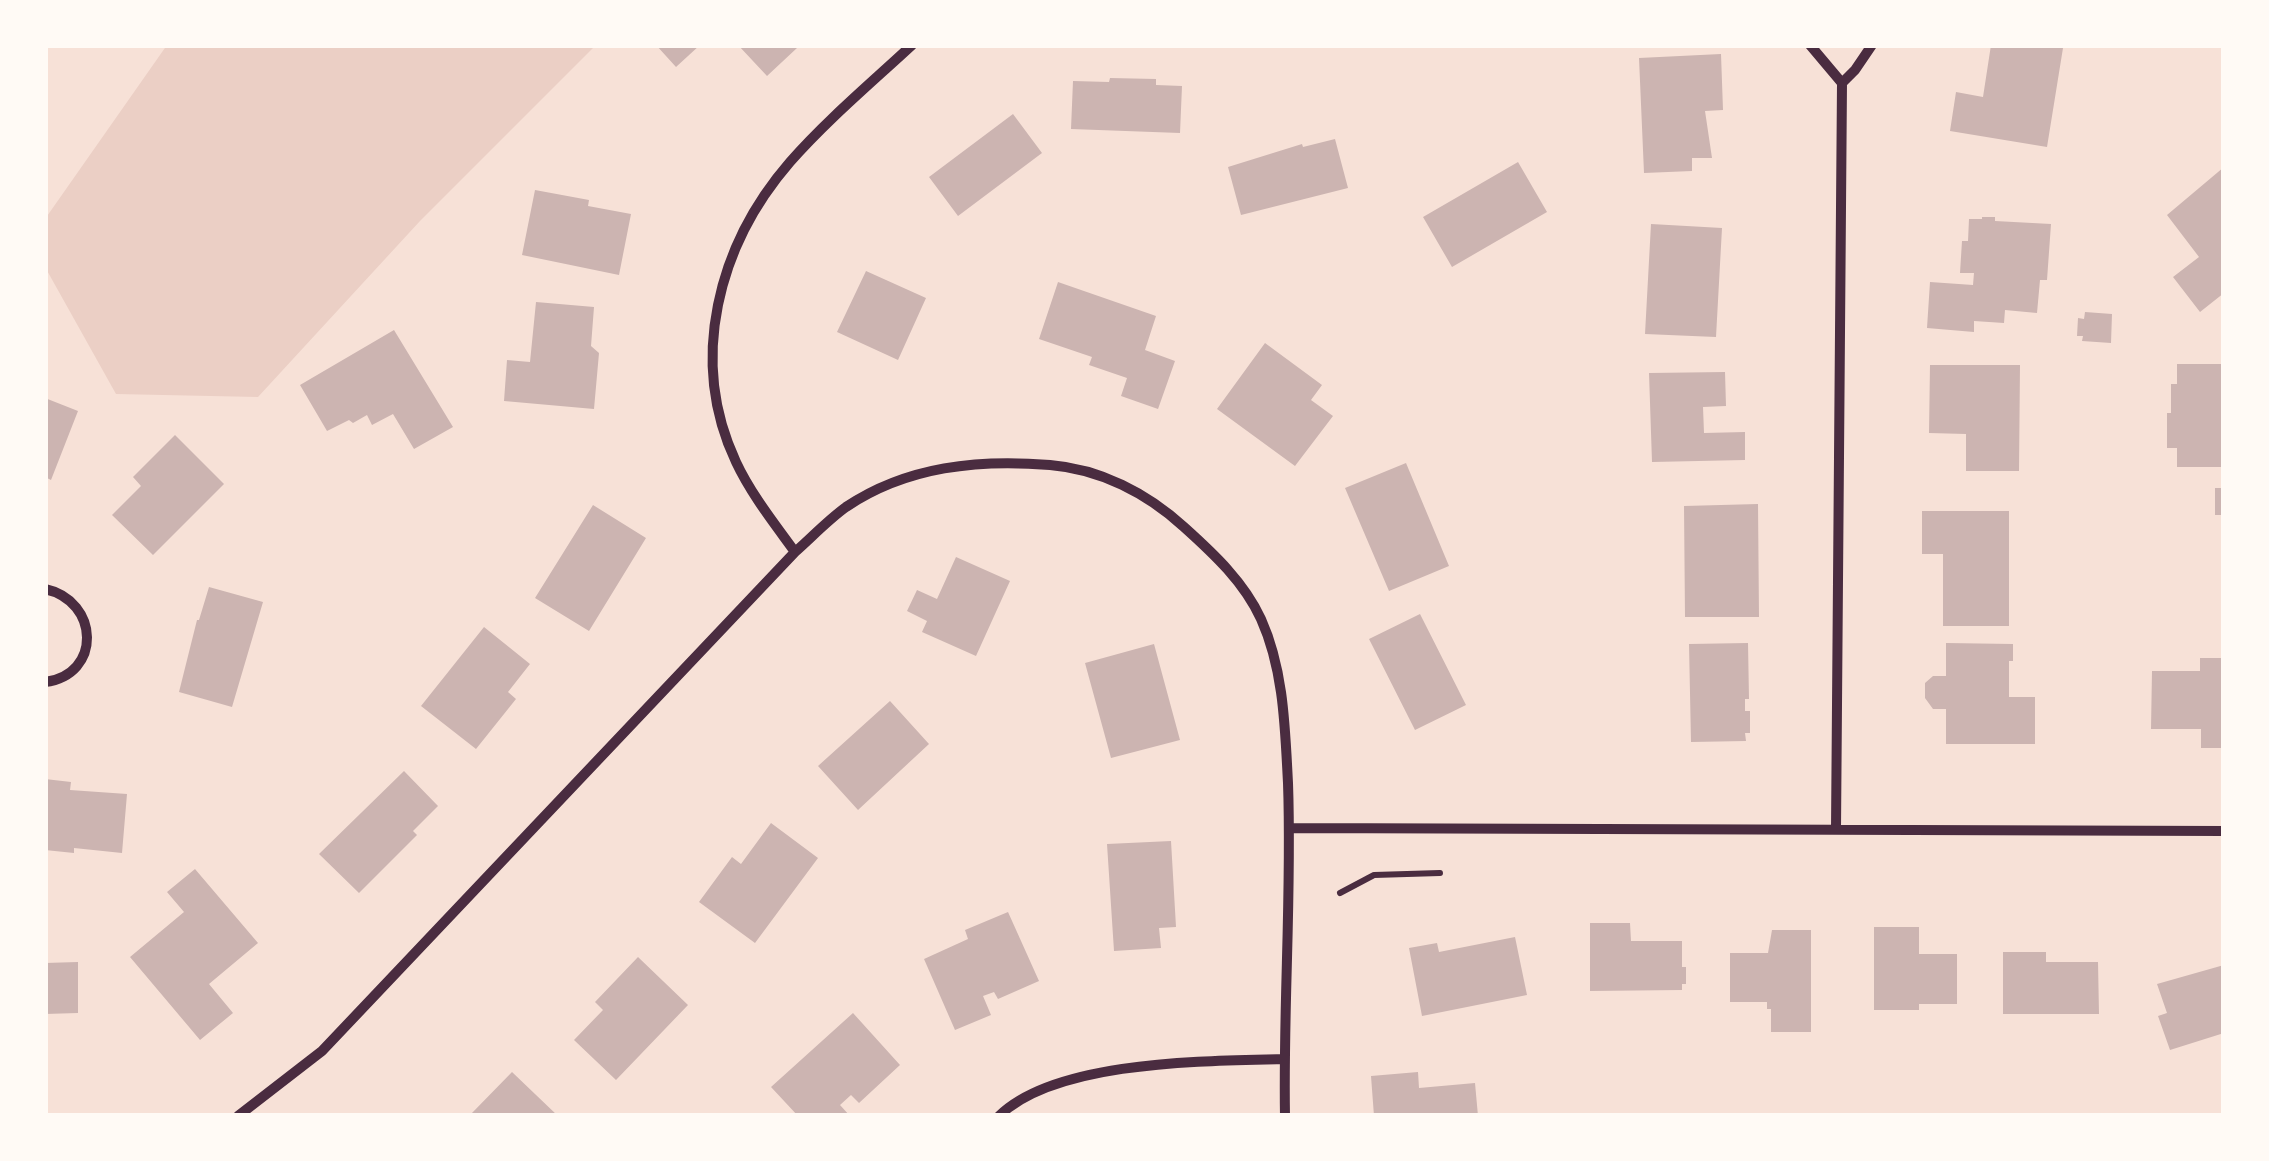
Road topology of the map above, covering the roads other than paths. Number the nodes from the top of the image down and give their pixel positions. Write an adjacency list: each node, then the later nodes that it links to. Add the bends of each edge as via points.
1 (912, 45): 5 (street, via 780,175 737,247 717,299 712,364 724,432 749,485)
2 (1810, 45): 4 (street)
3 (1872, 45): 4 (street)
4 (1842, 83): 9 (street)
5 (795, 552): 8 (street, via 846,508 892,483 955,464 1072,466 1123,484 1210,550 1250,599 1281,690); 12 (street, via 322,1051)
6 (45, 590): 7 (street, via 72,601 87,630 80,662)
7 (45, 682)
8 (1290, 828): 9 (street); 11 (street)
9 (1836, 829): 10 (street)
10 (2224, 831)
11 (1284, 1059): 13 (street, via 1080,1077 1034,1093); 14 (street)
12 (238, 1116)
13 (999, 1116)
14 (1285, 1116)

